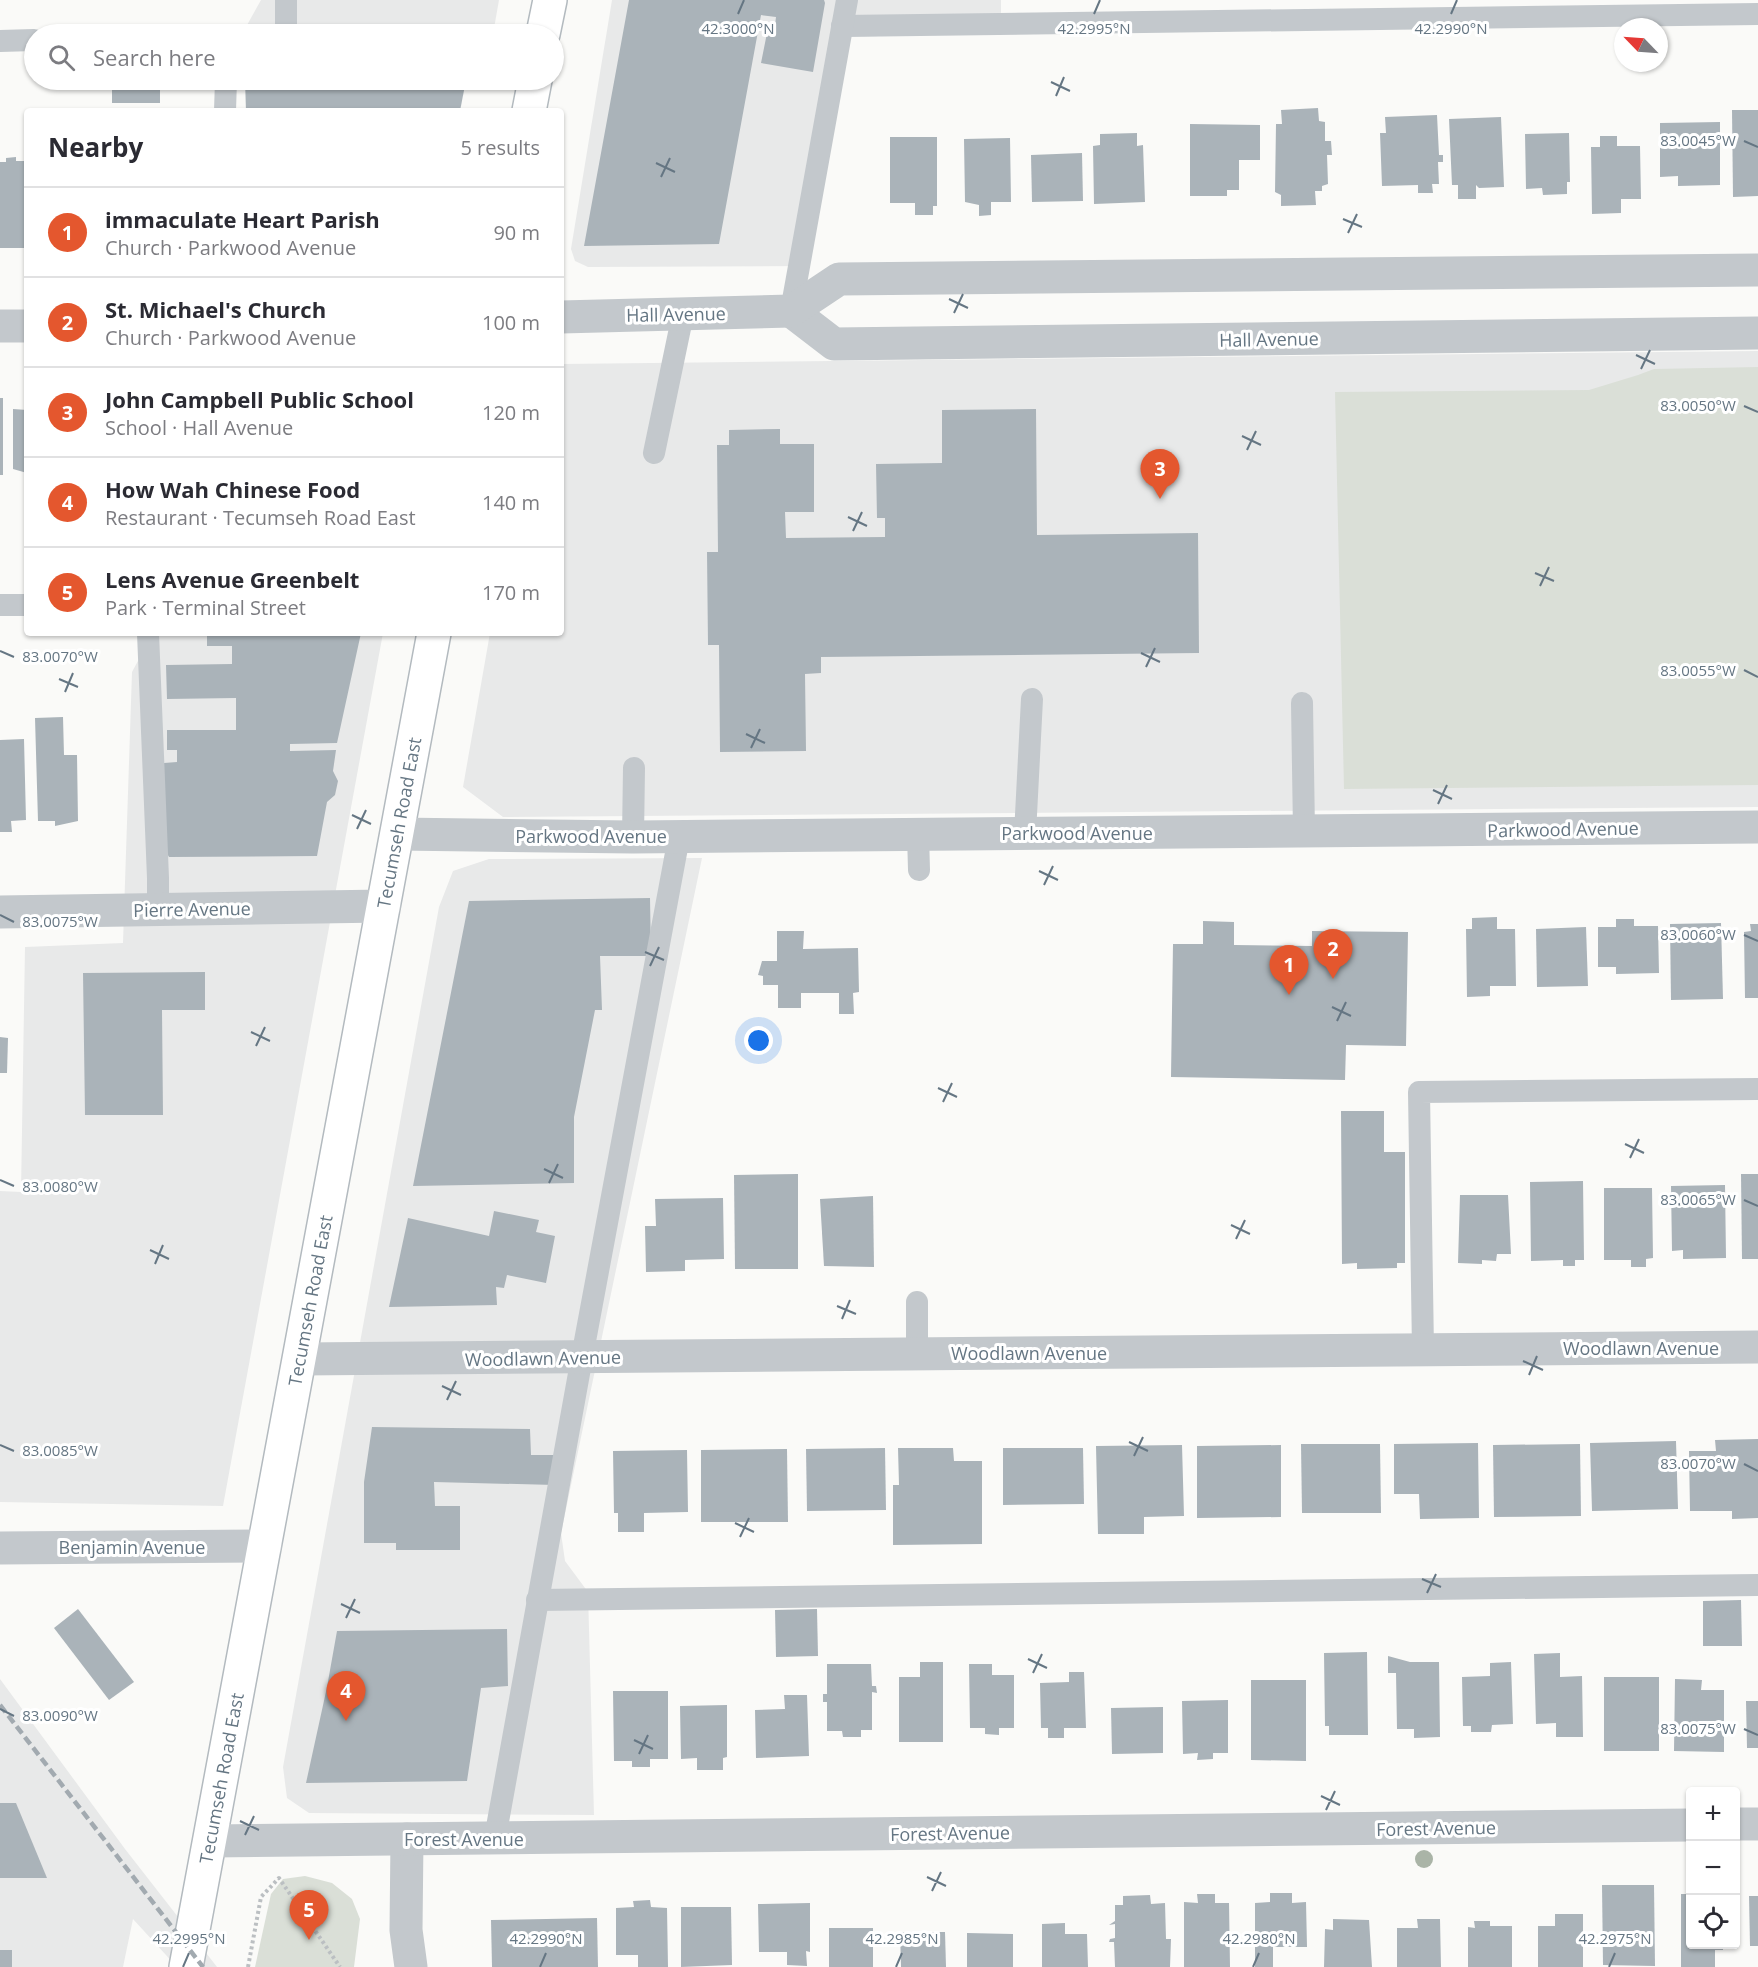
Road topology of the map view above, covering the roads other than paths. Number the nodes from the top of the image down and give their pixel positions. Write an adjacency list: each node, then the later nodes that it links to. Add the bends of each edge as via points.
1 (286, 0): 5 (lane)
2 (550, 0): 6 (main road)
3 (847, 0): 7 (lane)
4 (1758, 14): 7 (lane)
5 (286, 24)
6 (545, 24)
7 (842, 26): 15 (lane)
8 (24, 40): 9 (lane)
9 (0, 41)
10 (226, 90): 12 (lane)
11 (533, 90): 13 (main road)
12 (225, 108)
13 (530, 108)
14 (1758, 270): 15 (street, via 839,279)
15 (791, 311): 16 (street, Hall Avenue); 20 (street, Hall Avenue, via 834,344)
16 (683, 314): 17 (street, Hall Avenue); 21 (lane)
17 (564, 317)
18 (0, 326): 19 (street)
19 (24, 326)
20 (1758, 333)
21 (654, 453)
22 (0, 605): 23 (lane)
23 (24, 605)
24 (148, 636): 38 (lane)
25 (433, 636): 31 (main road, Tecumseh Road East)
26 (1032, 699): 33 (lane)
27 (1302, 703): 30 (lane)
28 (634, 768): 34 (lane)
29 (1758, 827): 30 (street, Parkwood Avenue)
30 (1304, 831): 33 (street, Parkwood Avenue)
31 (397, 834): 34 (street, Parkwood Avenue); 37 (main road, Tecumseh Road East)
32 (918, 834): 33 (street, Parkwood Avenue); 35 (street, Parkwood Avenue); 36 (lane)
33 (1024, 834)
34 (633, 837): 35 (street, Parkwood Avenue)
35 (679, 837): 45 (lane)
36 (918, 870)
37 (384, 906): 38 (street, Pierre Avenue); 46 (main road, Tecumseh Road East)
38 (158, 910): 39 (street, Pierre Avenue)
39 (0, 912)
40 (1758, 1089): 43 (lane, via 1419,1092)
41 (917, 1302): 44 (lane)
42 (1758, 1347): 43 (street, Woodlawn Avenue)
43 (1423, 1350): 44 (street, Woodlawn Avenue)
44 (916, 1354): 45 (street, Woodlawn Avenue)
45 (582, 1357): 46 (street, Woodlawn Avenue); 50 (lane)
46 (300, 1359): 47 (main road, Tecumseh Road East)
47 (265, 1546): 48 (street, Benjamin Avenue); 56 (main road, Tecumseh Road East)
48 (0, 1548)
49 (1758, 1585): 50 (lane)
50 (537, 1600): 54 (lane)
51 (1740, 1824): 52 (street)
52 (1758, 1824)
53 (1686, 1825): 54 (street, Forest Avenue)
54 (495, 1838): 55 (street, Forest Avenue)
55 (408, 1839): 56 (street, Forest Avenue); 58 (street, via 406,1930)
56 (210, 1842): 57 (main road, Tecumseh Road East)
57 (186, 1967)
58 (411, 1967)

